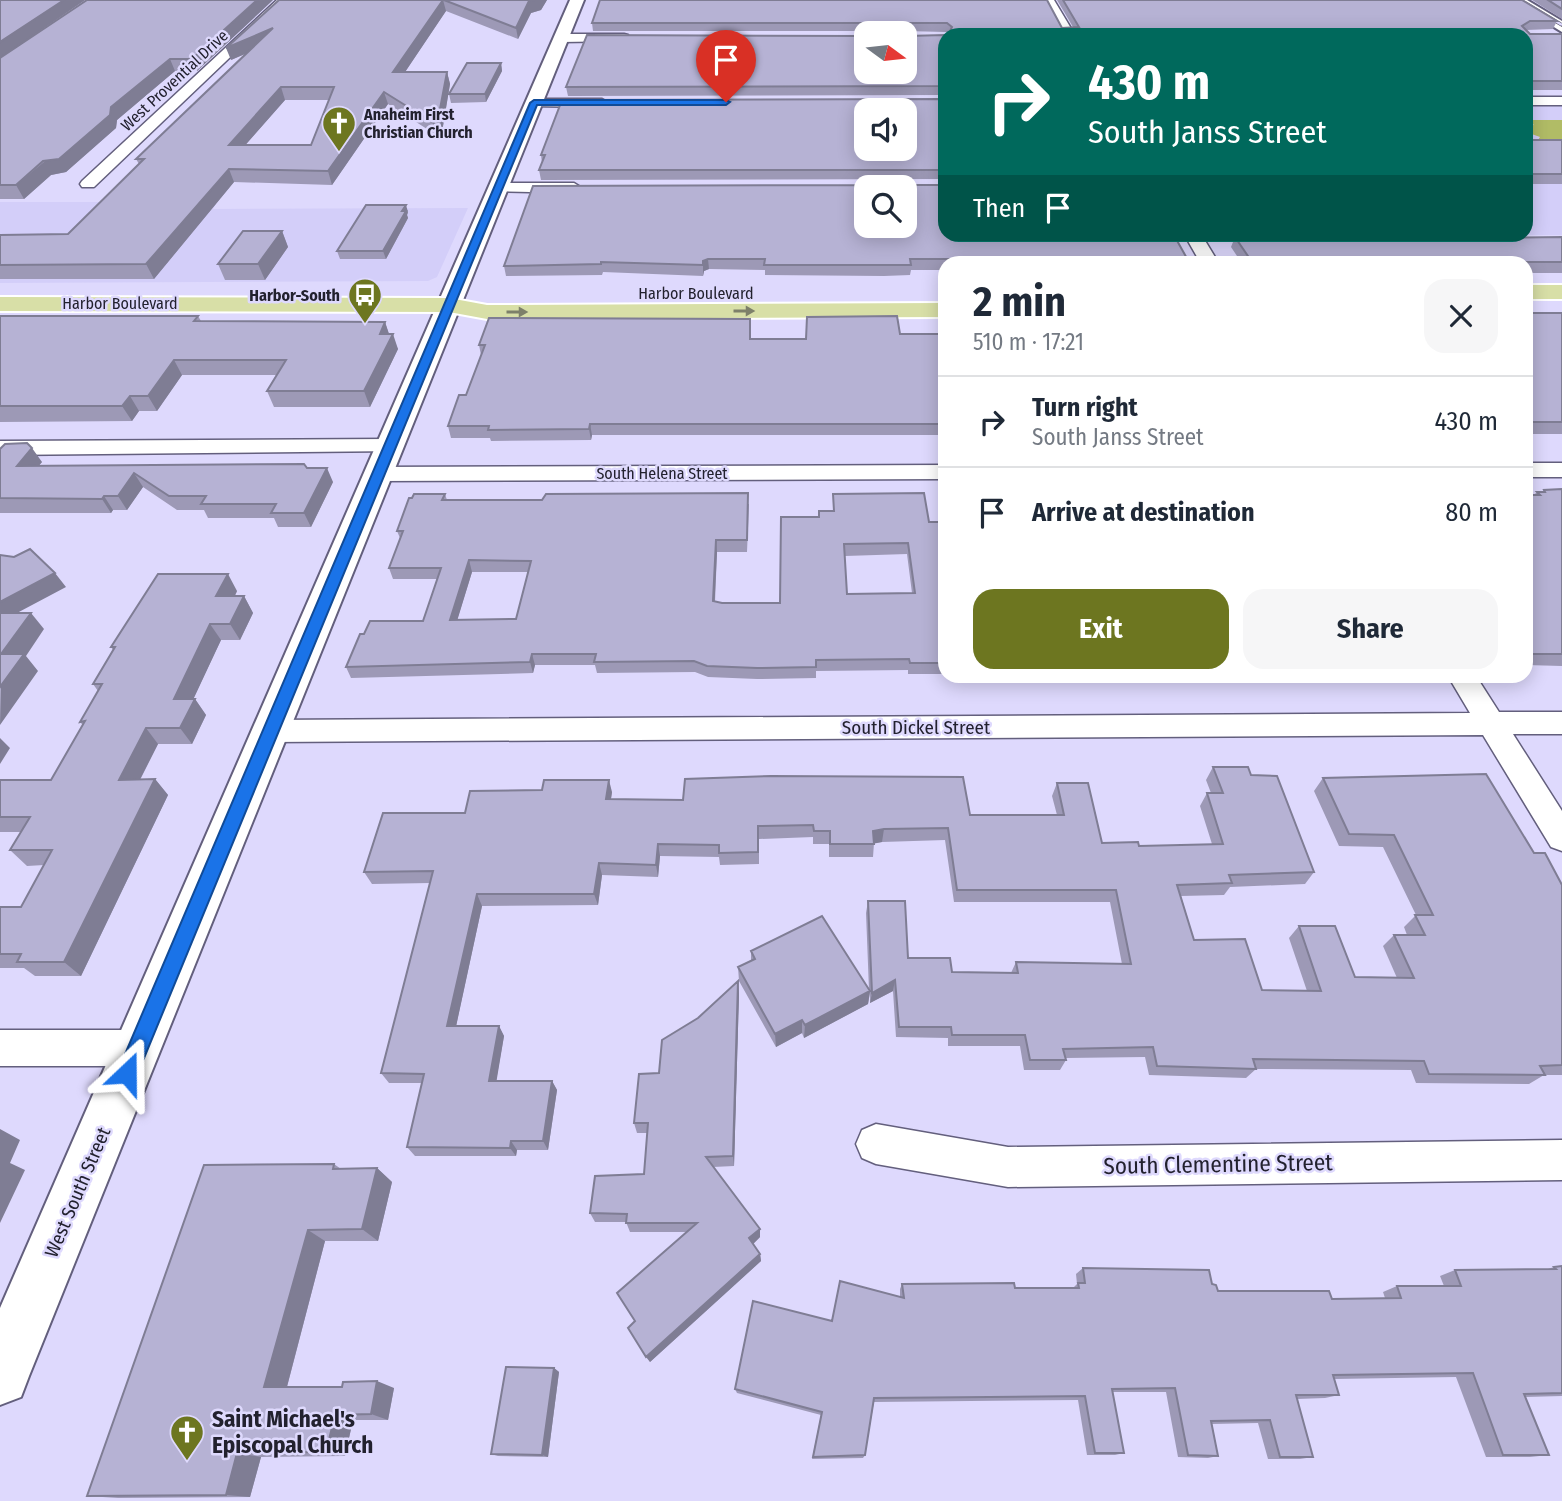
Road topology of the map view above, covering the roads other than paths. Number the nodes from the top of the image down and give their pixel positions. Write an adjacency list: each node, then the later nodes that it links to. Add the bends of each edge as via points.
1 (284, 0): 13 (street, West Provential Drive)
2 (577, 0): 7 (street, West South Street)
3 (1048, 0): 5 (street)
4 (1517, 0): 6 (street)
5 (1065, 28)
6 (1558, 33)
7 (561, 38): 8 (street); 11 (street, West South Street)
8 (644, 38)
9 (1533, 101): 10 (street)
10 (1562, 101)
11 (534, 103): 12 (street); 14 (street, West South Street)
12 (616, 103)
13 (88, 184)
14 (498, 188): 15 (street); 20 (street, West South Street)
15 (596, 188)
16 (1533, 292): 17 (main road)
17 (1562, 292)
18 (938, 293): 20 (main road, Harbor Boulevard, via 487,294)
19 (0, 304): 20 (main road, Harbor Boulevard)
20 (449, 305): 23 (main road, Harbor Boulevard, one-way to 23, via 487,312); 25 (street, West South Street)
21 (1533, 307): 22 (main road)
22 (1562, 307)
23 (938, 310)
24 (0, 448): 25 (street, South Helena Street)
25 (384, 460): 28 (street, South Helena Street); 32 (street, West South Street)
26 (1533, 470): 27 (street)
27 (1562, 470)
28 (938, 472)
29 (1466, 683): 31 (street)
30 (1562, 723): 31 (street, South Dickel Street)
31 (1492, 724): 32 (street, South Dickel Street); 33 (street)
32 (271, 731): 35 (street, West South Street)
33 (1562, 838)
34 (0, 1048): 35 (street)
35 (138, 1048): 38 (street, West South Street)
36 (876, 1144): 37 (street, South Clementine Street, via 1008,1167)
37 (1562, 1160)
38 (0, 1376)

